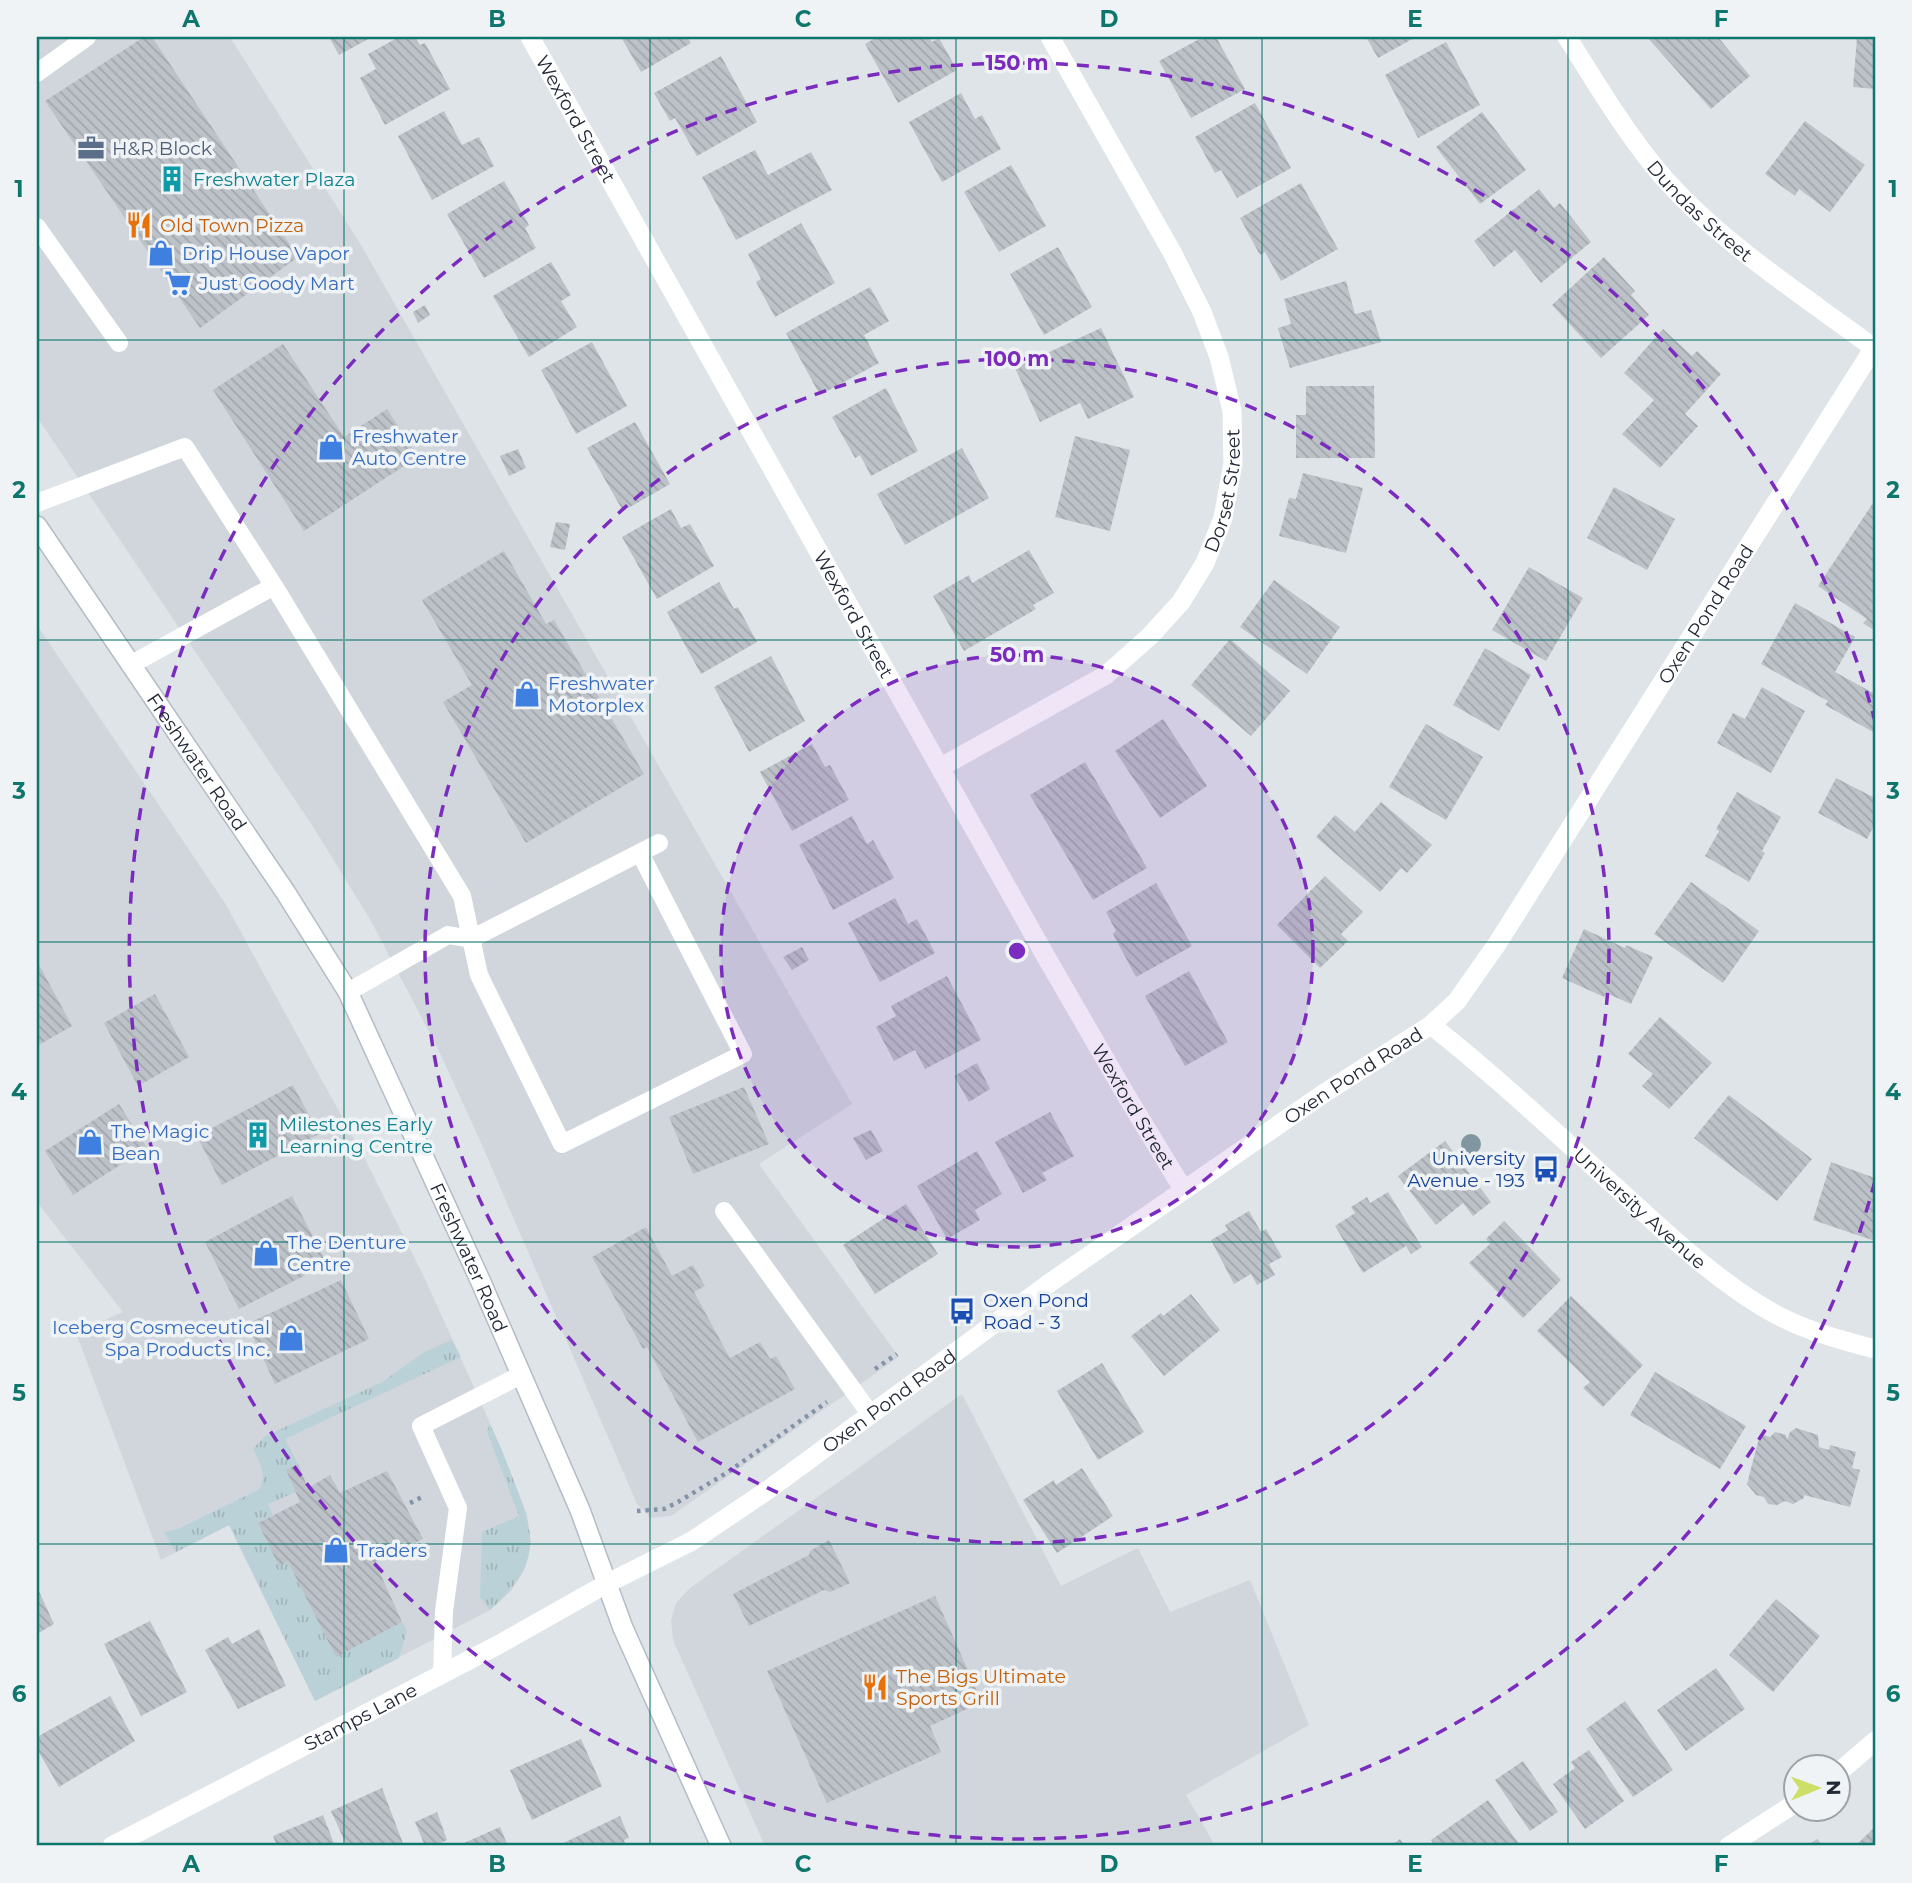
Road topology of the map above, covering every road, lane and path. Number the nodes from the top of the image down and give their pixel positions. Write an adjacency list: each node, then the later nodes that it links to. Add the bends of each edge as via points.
1 (87, 37): 5 (lane)
2 (530, 37): 13 (street, Wexford Street)
3 (1050, 37): 13 (street, Dorset Street, via 1202,312 1232,411 1233,463 1223,517 1205,563 1181,602 1149,637 1106,675)
4 (1567, 37): 8 (street, Dundas Street, via 1654,166 1701,214 1750,257)
5 (37, 74)
6 (37, 227): 7 (lane)
7 (119, 343)
8 (1875, 347): 18 (street, Oxen Pond Road, via 1490,954 1457,1001)
9 (37, 503): 11 (lane, via 185,447)
10 (37, 526): 12 (street, Freshwater Road)
11 (274, 586): 12 (lane); 16 (lane, via 462,896)
12 (132, 664): 17 (street, Freshwater Road)
13 (941, 768): 19 (street, Wexford Street, via 1116,1079)
14 (659, 843): 15 (lane)
15 (640, 852): 16 (lane); 16 (lane, via 743,1054 562,1144 479,975)
16 (471, 939): 17 (lane, via 448,935)
17 (348, 992): 23 (street, Freshwater Road)
18 (1431, 1025): 19 (street, Oxen Pond Road); 21 (street, University Avenue, via 1673,1240 1737,1289 1773,1313 1822,1336)
19 (1184, 1189): 25 (street, Oxen Pond Road)
20 (724, 1210): 24 (lane)
21 (1875, 1349)
22 (897, 1354): 24 (path)
23 (521, 1375): 27 (street, Freshwater Road, via 580,1510); 28 (lane, via 421,1426 458,1508 444,1611)
24 (851, 1386): 25 (lane); 26 (path, via 677,1502 664,1509)
25 (872, 1415): 27 (street, Oxen Pond Road, via 692,1541)
26 (637, 1511)
27 (606, 1584): 28 (street, Stamps Lane); 33 (street, Freshwater Road)
28 (442, 1674): 32 (street, Stamps Lane)
29 (1875, 1741): 30 (street)
30 (1853, 1760)
31 (1783, 1811): 34 (street)
32 (112, 1846)
33 (721, 1846)
34 (1729, 1846)

